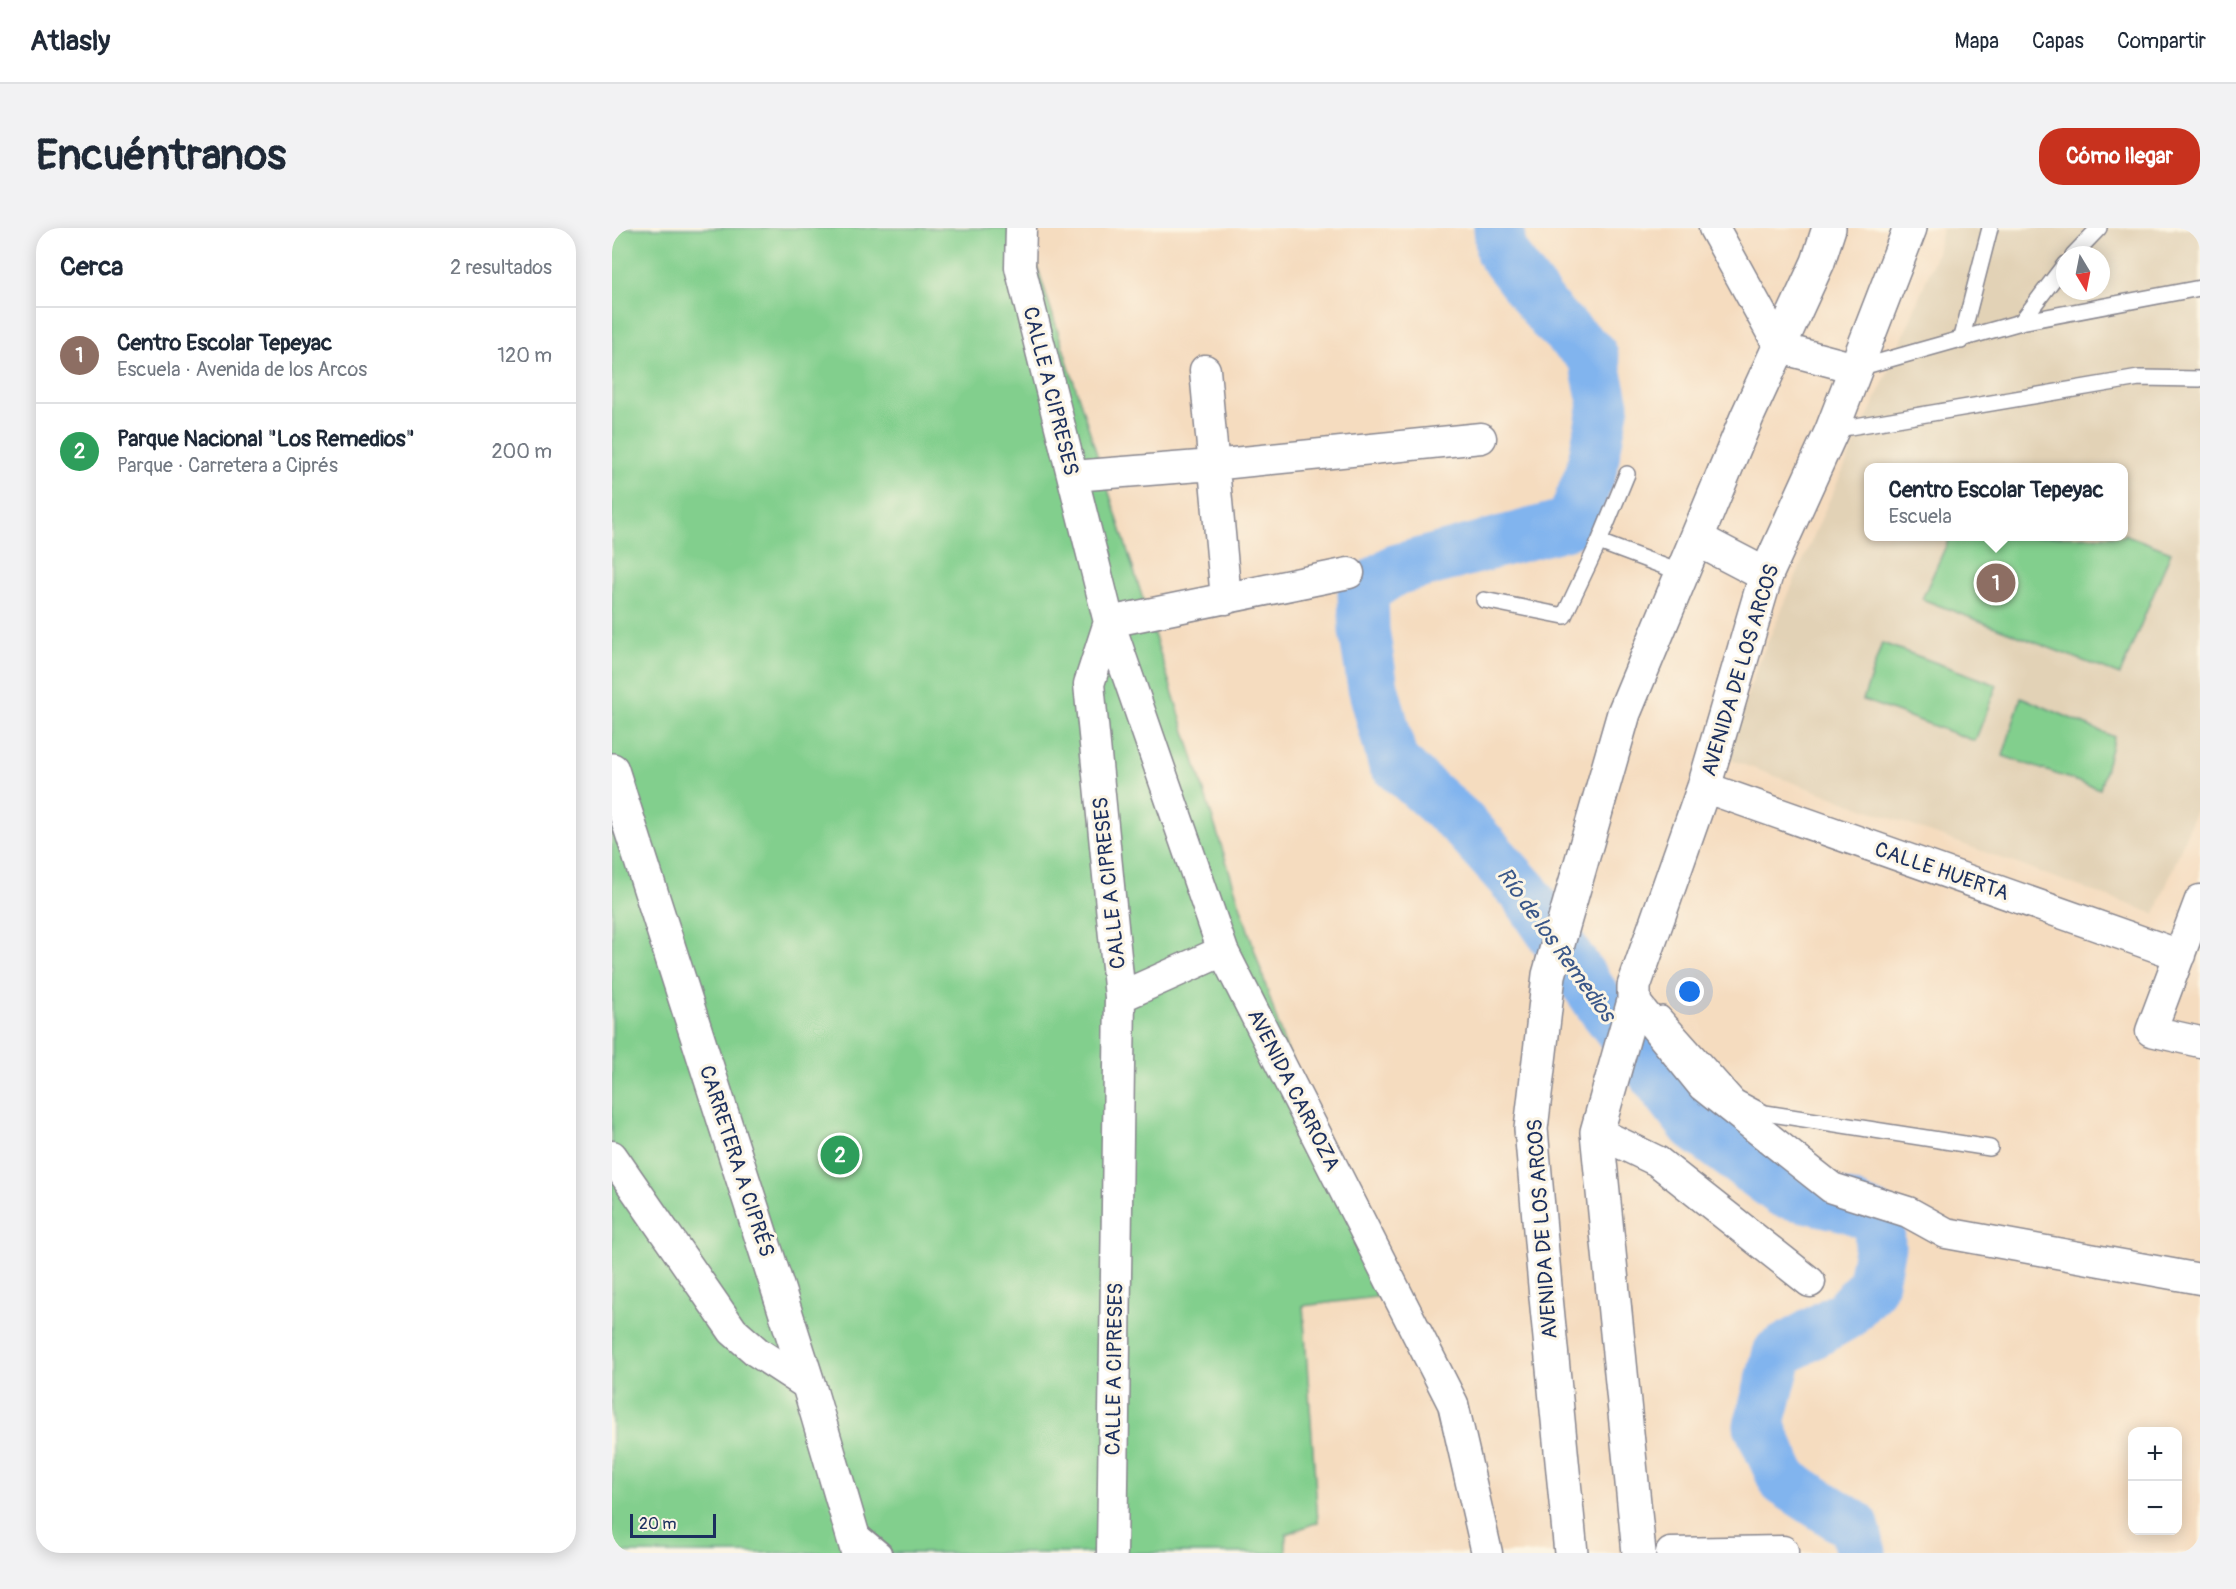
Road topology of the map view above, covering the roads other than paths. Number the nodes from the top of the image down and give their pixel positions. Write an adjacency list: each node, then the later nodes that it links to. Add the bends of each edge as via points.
1 (1021, 228): 20 (street, CALLE A CIPRESES, via 1020,267)
2 (1714, 228): 12 (street)
3 (1829, 228): 12 (main road)
4 (1910, 228): 13 (main road, AVENIDA DE LOS ARCOS)
5 (1990, 228): 11 (lane)
6 (2099, 228): 7 (lane)
7 (2082, 246)
8 (2056, 276): 10 (lane)
9 (2200, 288): 10 (lane)
10 (2021, 322): 11 (lane)
11 (1960, 341): 13 (lane)
12 (1780, 348): 13 (street); 21 (main road)
13 (1855, 368): 16 (main road, AVENIDA DE LOS ARCOS)
14 (1205, 370): 18 (street)
15 (2200, 379): 16 (lane, via 2139,378)
16 (1832, 430): 25 (main road, AVENIDA DE LOS ARCOS)
17 (1481, 438): 18 (street)
18 (1212, 465): 20 (street); 26 (street)
19 (1628, 474): 22 (lane)
20 (1073, 476): 28 (street, CALLE A CIPRESES)
21 (1696, 539): 24 (main road); 25 (main road)
22 (1599, 542): 24 (lane); 27 (lane, via 1564,616)
23 (1349, 573): 26 (street)
24 (1682, 573): 47 (main road, AVENIDA DE LOS ARCOS, via 1624,713 1549,975 1532,1129)
25 (1766, 575): 30 (main road, AVENIDA DE LOS ARCOS)
26 (1226, 599): 28 (street)
27 (1484, 600)
28 (1109, 622): 32 (street, AVENIDA CARROZA); 34 (street, CALLE A CIPRESES, via 1089,684)
29 (612, 770): 42 (main road, CARRETERA A CIPRÉS)
30 (1704, 787): 33 (street, CALLE HUERTA); 35 (main road, AVENIDA DE LOS ARCOS)
31 (2200, 900): 33 (street)
32 (1223, 951): 34 (street); 46 (street, AVENIDA CARROZA, via 1453,1404)
33 (2180, 955): 36 (street, via 2151,1031)
34 (1120, 998): 45 (street, CALLE A CIPRESES)
35 (1632, 1002): 37 (main road); 38 (lane, via 1670,1022 1737,1098 1765,1113); 40 (street, via 1703,1086 1832,1188 1908,1212 1946,1233)
36 (2200, 1041)
37 (1597, 1132): 41 (street, via 1657,1161); 48 (main road)
38 (1990, 1148)
39 (612, 1156): 42 (street, via 733,1331)
40 (2200, 1279)
41 (1810, 1282)
42 (809, 1386): 43 (main road, CARRETERA A CIPRÉS)
43 (855, 1542): 44 (street)
44 (880, 1553)
45 (1112, 1553)
46 (1487, 1553)
47 (1571, 1553)
48 (1639, 1553)
49 (1671, 1553): 50 (street)
50 (1783, 1553)

